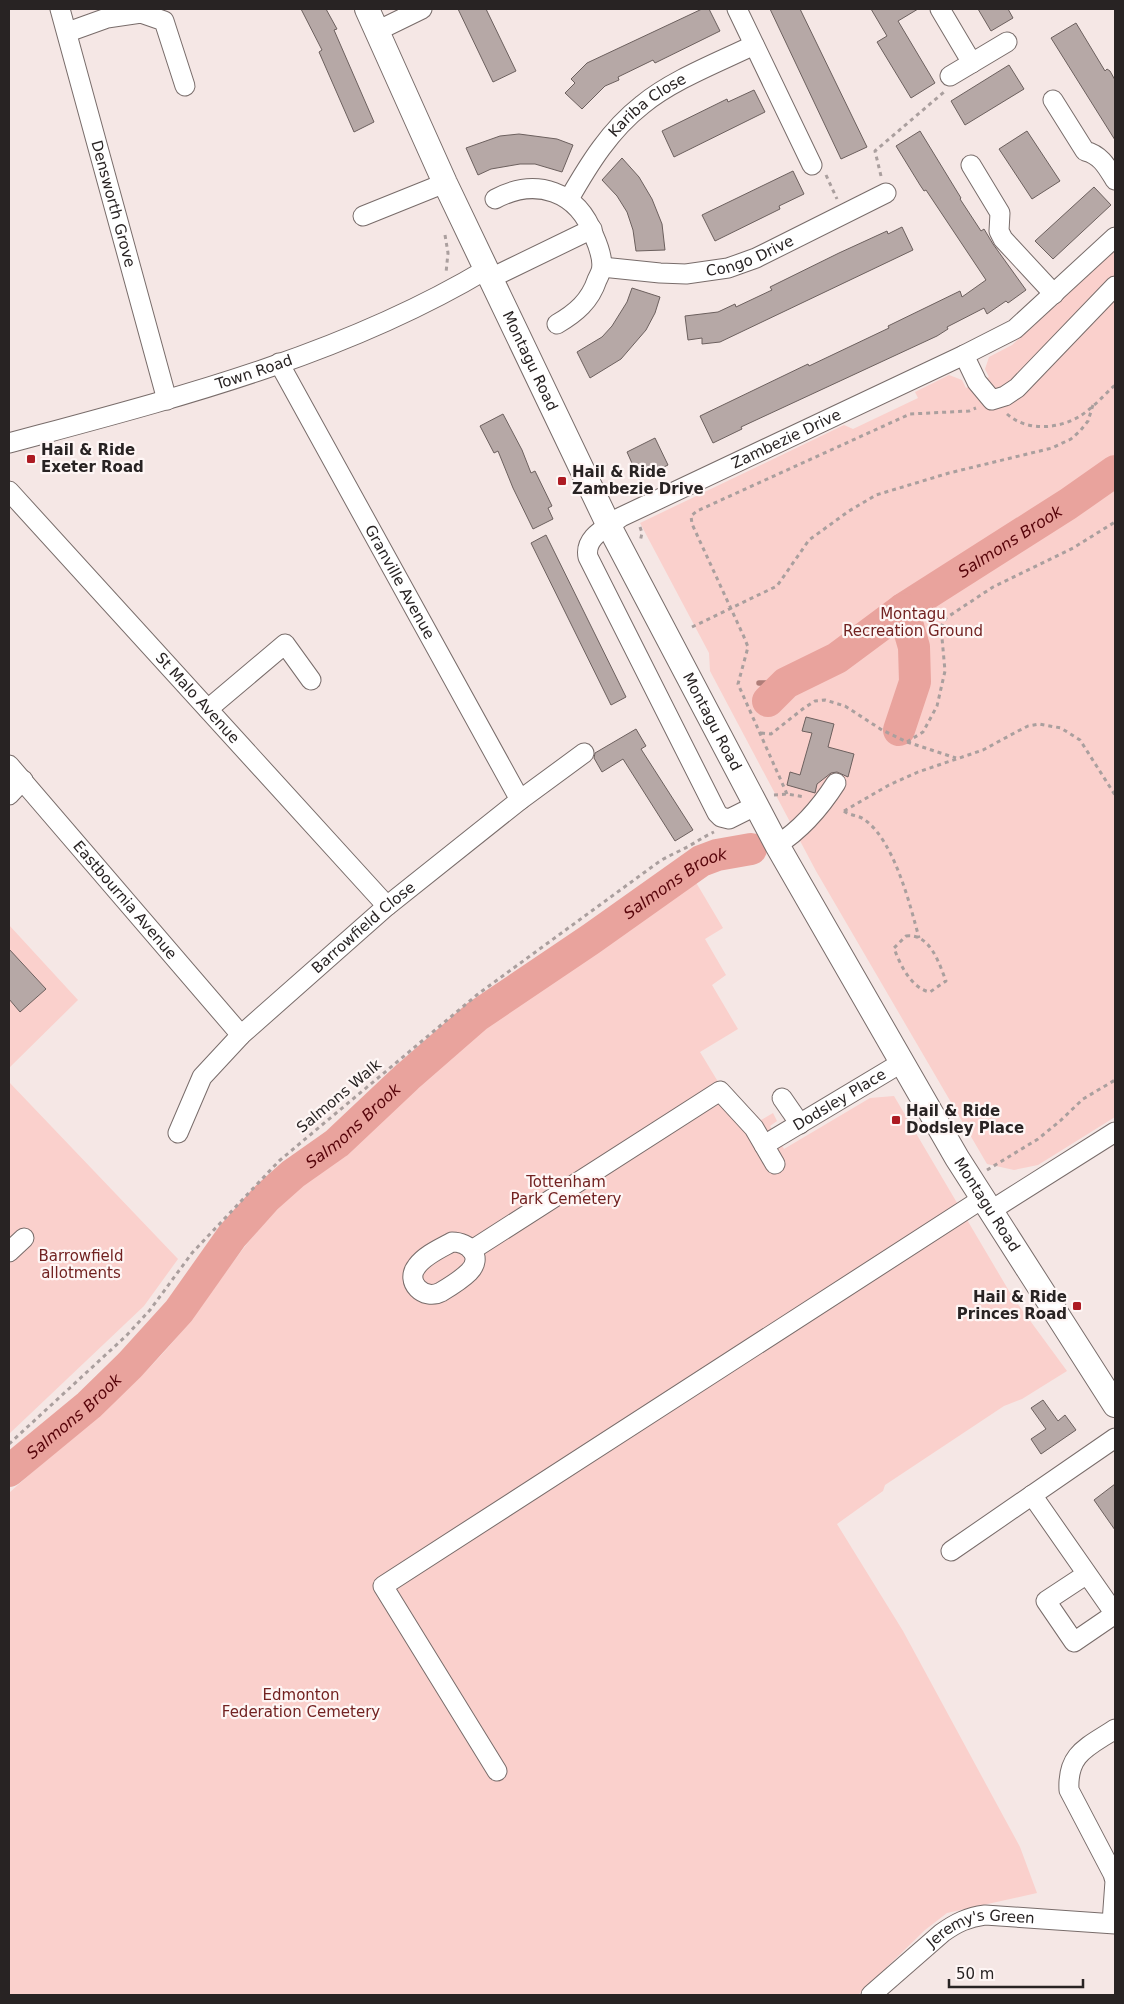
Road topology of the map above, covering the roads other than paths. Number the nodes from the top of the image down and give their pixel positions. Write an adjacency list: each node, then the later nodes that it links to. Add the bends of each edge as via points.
1 (60, 9): 7 (street, Densworth Grove)
2 (367, 9): 6 (main road, Montagu Road)
3 (422, 9): 6 (street)
4 (737, 9): 9 (street)
5 (940, 9): 10 (street)
6 (377, 31): 17 (main road, Montagu Road)
7 (68, 32): 12 (street, via 107,18 141,13 164,21); 31 (street, Densworth Grove)
8 (1007, 42): 10 (street)
9 (754, 45): 14 (street); 20 (street, Kariba Close, via 642,104 611,135)
10 (972, 63): 11 (street)
11 (950, 76)
12 (185, 86)
13 (1053, 100): 16 (street, via 1084,151 1094,153 1102,160)
14 (812, 165)
15 (971, 165): 27 (street, via 1000,213 999,231 1003,239)
16 (1115, 180)
17 (445, 183): 21 (street); 25 (main road, Montagu Road)
18 (886, 193): 24 (street, Congo Drive, via 756,258 728,268 686,274)
19 (495, 198): 20 (street, via 524,188 542,189)
20 (569, 199): 22 (street, via 581,210)
21 (363, 216)
22 (592, 229): 24 (street); 25 (street, Town Road)
23 (1115, 238): 27 (street, Zambezie Drive)
24 (602, 267): 28 (street, via 588,301 572,316)
25 (489, 274): 30 (street, Town Road, via 385,323); 34 (main road, Montagu Road)
26 (1115, 286): 29 (street, via 1017,388 1005,396 992,400 983,391)
27 (1054, 294): 29 (street, Zambezie Drive, via 1015,330)
28 (557, 324)
29 (964, 355): 34 (street, Zambezie Drive, via 621,517)
30 (279, 363): 31 (street, Town Road); 42 (street, Granville Avenue)
31 (167, 400): 32 (street, Town Road)
32 (9, 443)
33 (9, 491): 36 (street, St Malo Avenue)
34 (609, 526): 43 (main road, Montagu Road); 43 (street, Zambezie Drive, via 589,541 588,557 717,813 729,819)
35 (311, 680): 36 (street, via 285,644)
36 (208, 710): 45 (street, St Malo Avenue)
37 (584, 753): 42 (street, Barrowfield Close)
38 (9, 765): 39 (street, Eastbournia Avenue)
39 (23, 780): 41 (street); 46 (street, Eastbournia Avenue)
40 (836, 783): 44 (street, via 823,803 795,833)
41 (9, 795)
42 (520, 800): 45 (street, Barrowfield Close)
43 (764, 800): 44 (main road, Montagu Road)
44 (777, 845): 47 (main road, Montagu Road)
45 (386, 906): 46 (street, Barrowfield Close)
46 (241, 1035): 51 (street, Barrowfield Close, via 202,1076)
47 (901, 1063): 49 (street, Dodsley Place); 54 (main road, Montagu Road)
48 (782, 1098): 49 (street)
49 (800, 1124): 52 (street, Dodsley Place)
50 (1115, 1132): 54 (street)
51 (178, 1133)
52 (771, 1141): 53 (street); 56 (street, via 754,1128 720,1090)
53 (775, 1164)
54 (986, 1205): 58 (main road, Montagu Road); 65 (street, via 382,1586)
55 (24, 1238): 57 (street)
56 (472, 1250)
57 (9, 1252)
58 (1115, 1404)
59 (1115, 1438): 60 (street)
60 (1032, 1495): 61 (street); 62 (street)
61 (951, 1551)
62 (1087, 1574): 63 (street); 63 (street, via 1046,1601 1074,1642)
63 (1115, 1614)
64 (1115, 1729): 66 (street, Jeremy's Green, via 1078,1755 1068,1777 1069,1790 1113,1874)
65 (497, 1771)
66 (1114, 1924): 67 (street, Jeremy's Green, via 985,1915 970,1917 942,1933)
67 (871, 1995)

